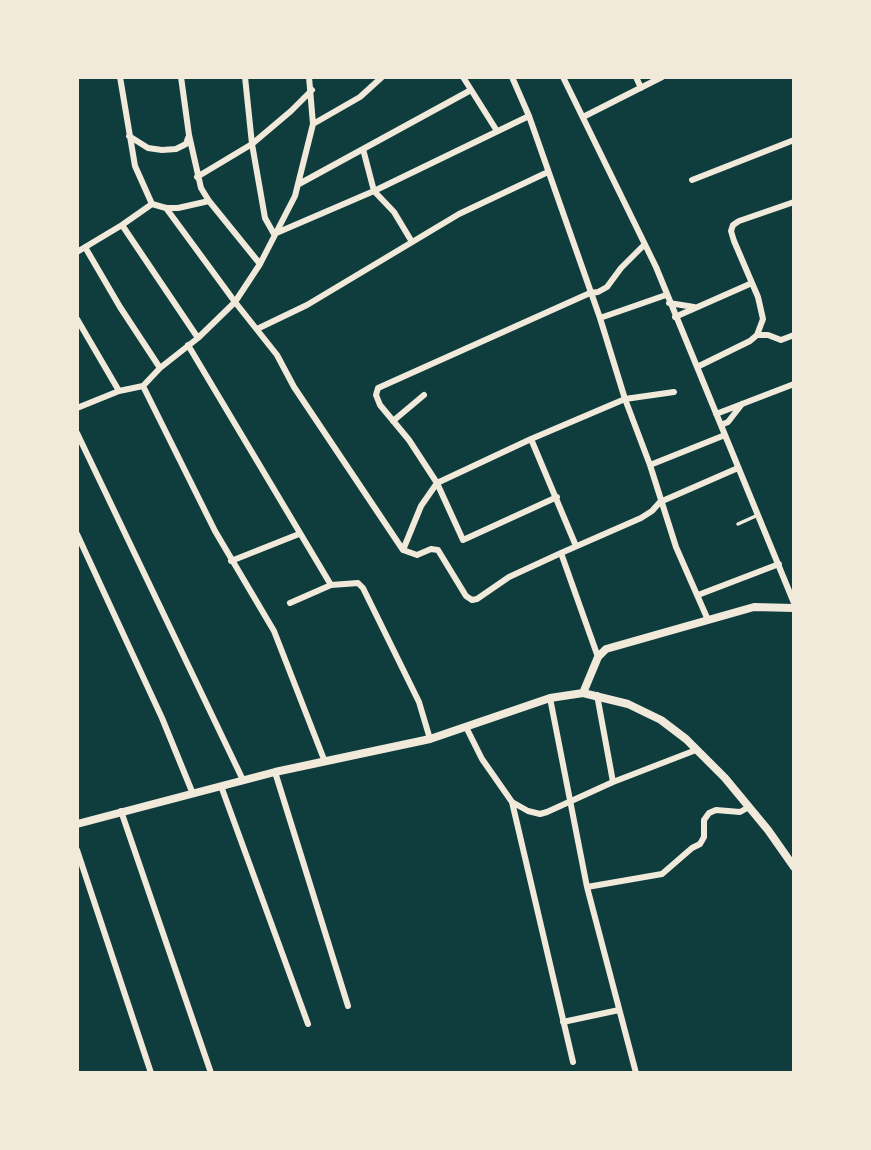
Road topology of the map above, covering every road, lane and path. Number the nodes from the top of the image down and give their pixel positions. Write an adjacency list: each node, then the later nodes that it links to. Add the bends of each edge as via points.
1 (120, 77): 21 (street)
2 (181, 77): 20 (street)
3 (245, 77): 23 (street)
4 (309, 77): 14 (street)
5 (371, 77): 12 (street)
6 (382, 77): 12 (street)
7 (463, 77): 15 (street)
8 (512, 77): 16 (street)
9 (563, 77): 17 (street)
10 (636, 77): 13 (street)
11 (662, 77): 13 (street)
12 (372, 85): 18 (street)
13 (641, 88): 17 (street)
14 (312, 90): 18 (street); 23 (street)
15 (471, 90): 19 (street); 24 (street)
16 (529, 116): 19 (street); 25 (street)
17 (583, 117): 37 (street)
18 (313, 124): 28 (street)
19 (496, 131): 29 (street)
20 (189, 135): 21 (street, via 186,144 162,150 148,148); 26 (street)
21 (129, 136): 32 (street, via 139,178)
22 (794, 140): 27 (street)
23 (252, 144): 26 (street); 35 (street, via 265,218)
24 (363, 149): 28 (street); 29 (street)
25 (548, 172): 36 (street); 42 (street)
26 (197, 177): 30 (street)
27 (692, 180)
28 (299, 184): 35 (street)
29 (374, 191): 35 (street); 36 (street)
30 (209, 201): 33 (street); 40 (street)
31 (794, 202): 41 (street, via 733,225 734,241)
32 (152, 204): 33 (street); 34 (street)
33 (166, 208): 44 (street)
34 (122, 225): 38 (street); 53 (street)
35 (274, 234): 40 (street)
36 (412, 242): 50 (street, via 307,305)
37 (644, 245): 42 (street, via 607,287); 43 (street)
38 (85, 247): 39 (street); 56 (street)
39 (77, 252)
40 (260, 264): 44 (street)
41 (752, 283): 46 (street); 51 (street, via 763,319)
42 (590, 293): 49 (street); 66 (street, via 378,388 380,404)
43 (666, 295): 45 (street); 49 (street)
44 (235, 302): 50 (street); 53 (street)
45 (669, 303): 46 (street); 47 (street)
46 (696, 307): 47 (street)
47 (675, 317): 55 (street)
48 (77, 318): 59 (street)
49 (600, 318): 62 (street)
50 (257, 329): 81 (street)
51 (757, 335): 52 (street, via 781,340); 55 (street)
52 (794, 335)
53 (198, 338): 54 (street)
54 (188, 345): 56 (street); 79 (street)
55 (697, 367): 65 (street)
56 (160, 368): 58 (street)
57 (794, 384): 63 (street)
58 (143, 386): 59 (street); 83 (street)
59 (119, 391): 64 (street)
60 (674, 393): 62 (street)
61 (424, 395): 66 (street)
62 (625, 400): 70 (street); 71 (street)
63 (743, 402): 65 (street); 67 (street)
64 (77, 408)
65 (716, 414): 67 (street)
66 (393, 421): 73 (street)
67 (721, 425): 69 (street)
68 (77, 433): 99 (street)
69 (725, 435): 71 (street); 72 (street)
70 (531, 439): 73 (street); 74 (street)
71 (650, 465): 75 (street)
72 (738, 468): 75 (street); 76 (street)
73 (437, 483): 74 (street, via 463,540); 81 (street, via 421,506)
74 (556, 497): 80 (street)
75 (660, 502): 80 (street, via 641,517); 86 (street)
76 (758, 515): 77 (lane); 84 (street)
77 (737, 523)
78 (77, 534): 102 (street)
79 (299, 534): 83 (street); 85 (street)
80 (576, 547): 82 (street)
81 (403, 550): 82 (street, via 417,555 438,550 472,600)
82 (561, 553): 90 (street)
83 (231, 561): 97 (street, via 274,631)
84 (779, 564): 86 (street); 88 (street)
85 (331, 585): 87 (street); 95 (street, via 358,583 363,588 419,702)
86 (698, 595): 89 (street)
87 (290, 603)
88 (794, 606): 89 (street, via 754,607)
89 (708, 620): 90 (street, via 606,649)
90 (598, 657): 91 (street)
91 (583, 693): 92 (street); 93 (street)
92 (597, 695): 96 (street, via 661,719); 100 (street)
93 (550, 698): 94 (street); 103 (street)
94 (466, 727): 95 (street); 104 (street)
95 (430, 739): 97 (street)
96 (696, 750): 100 (street); 105 (street)
97 (325, 762): 98 (street)
98 (275, 772): 99 (street); 111 (street)
99 (243, 780): 101 (street)
100 (613, 782): 103 (street)
101 (221, 786): 102 (street); 114 (street)
102 (193, 794): 106 (street)
103 (570, 800): 104 (street, via 540,814); 110 (street)
104 (512, 802): 113 (street)
105 (749, 807): 109 (street); 110 (street, via 740,812 709,813 701,844 662,874)
106 (121, 811): 107 (street); 117 (street)
107 (77, 824)
108 (77, 850): 116 (street)
109 (794, 867)
110 (587, 887): 112 (street)
111 (348, 1006)
112 (620, 1010): 113 (street); 118 (street)
113 (563, 1023): 115 (street)
114 (308, 1024)
115 (572, 1062)
116 (151, 1073)
117 (211, 1073)
118 (636, 1073)

